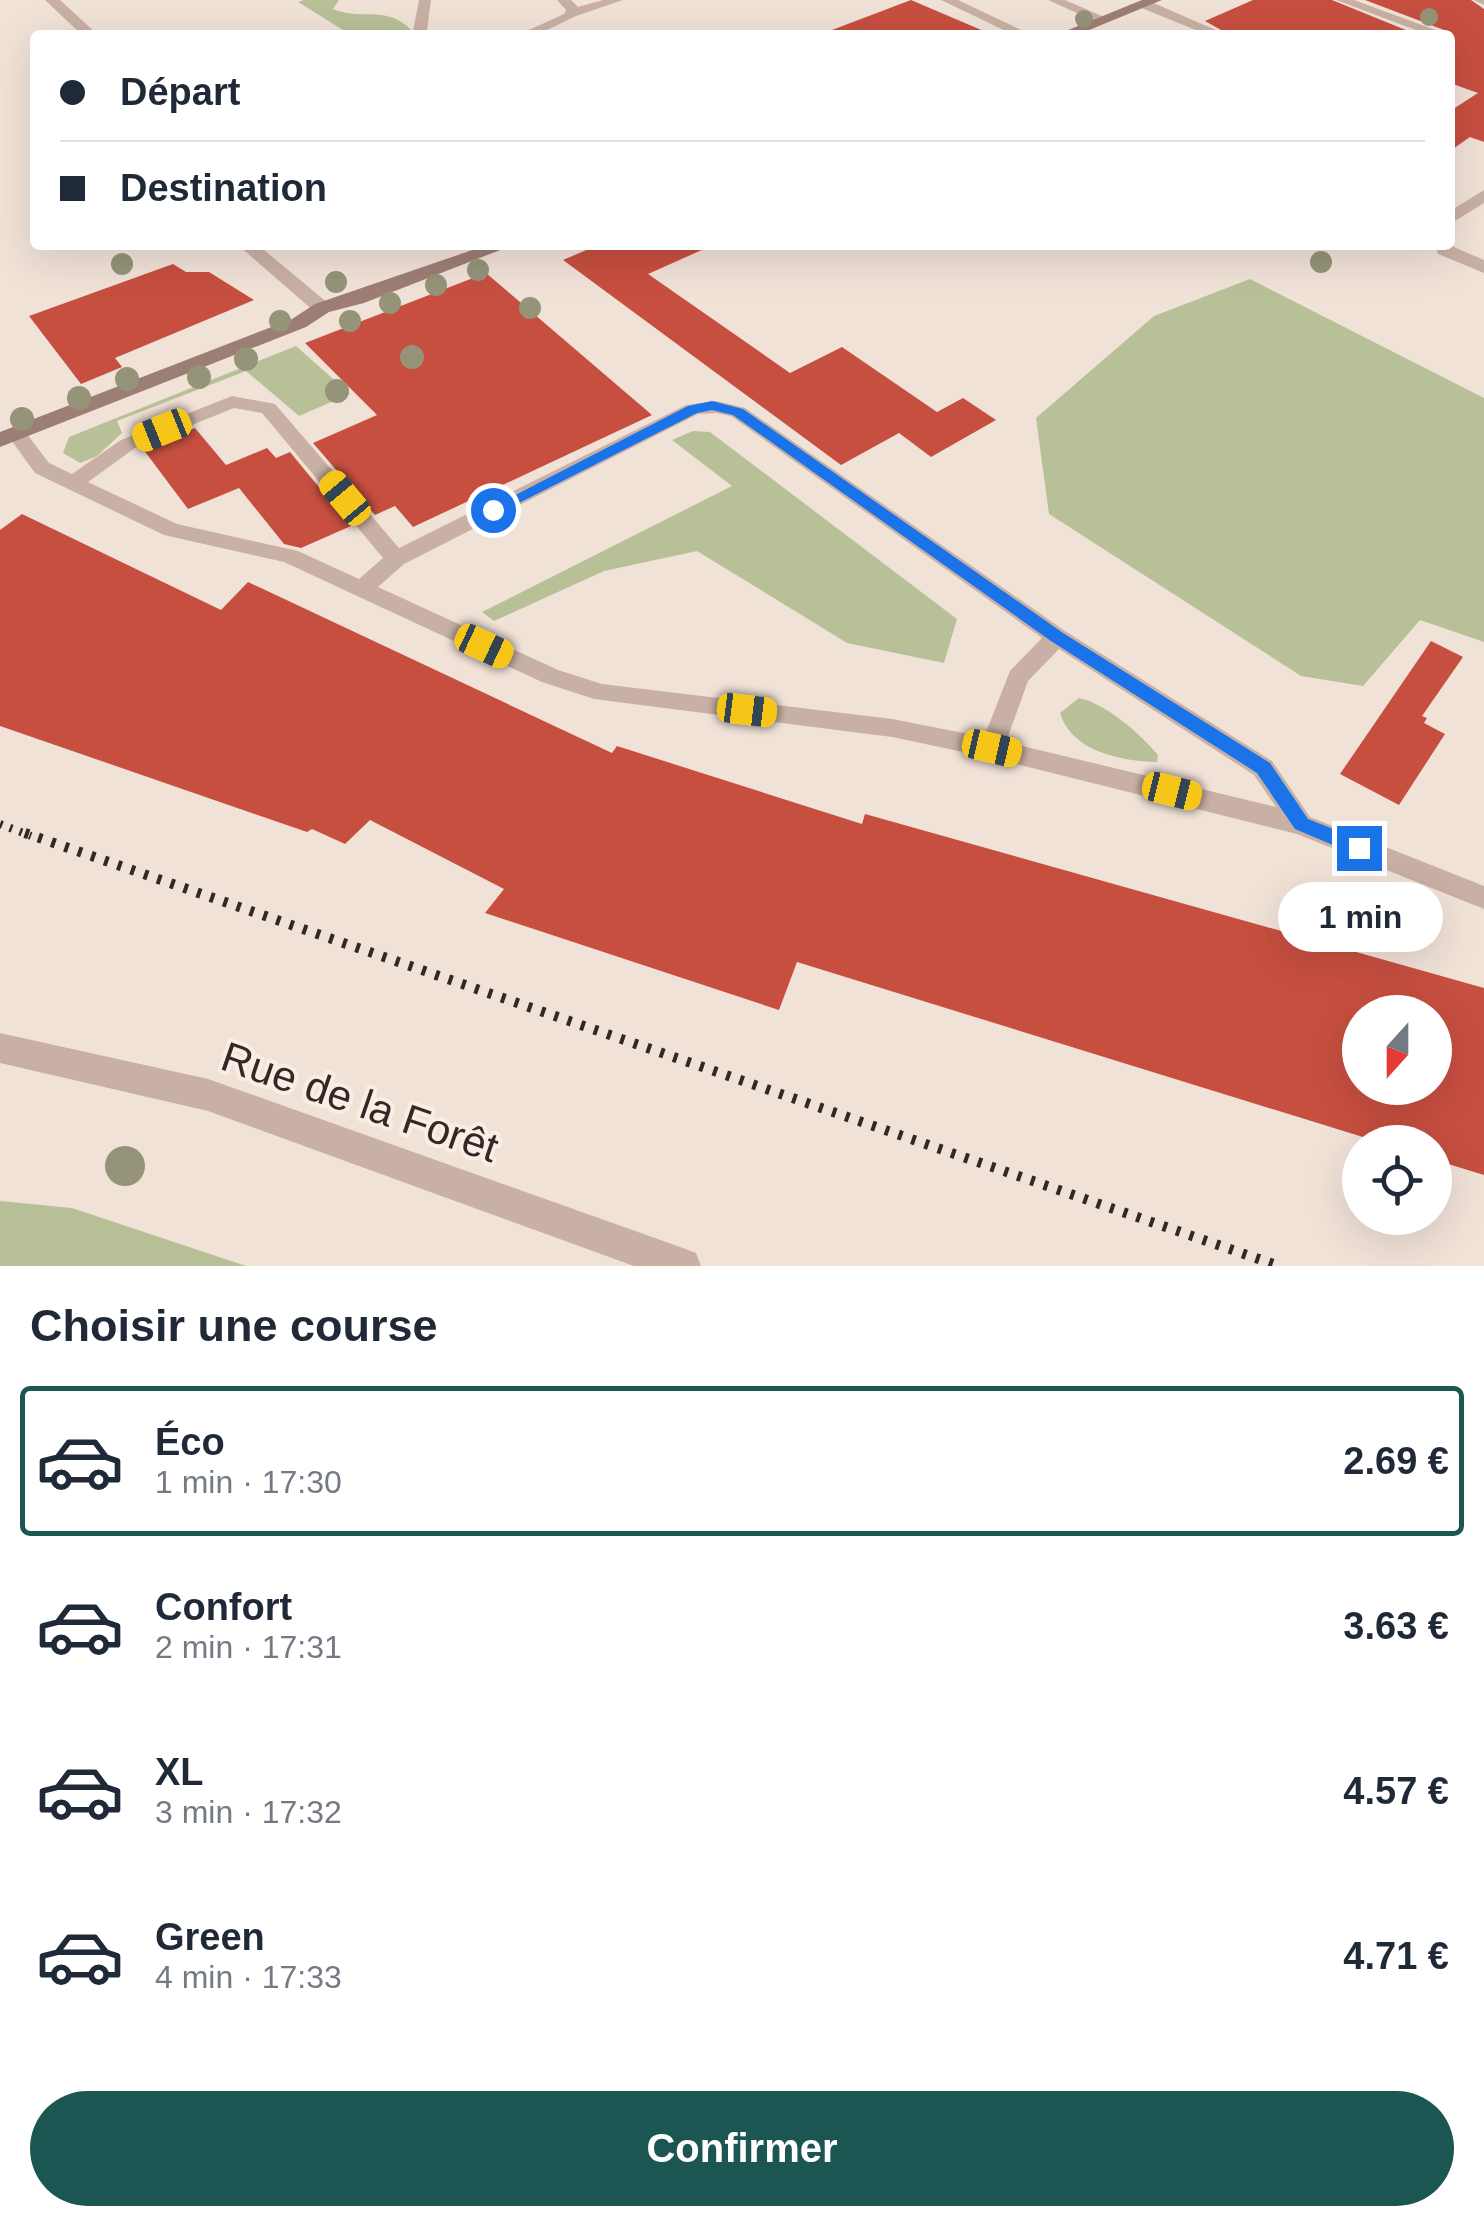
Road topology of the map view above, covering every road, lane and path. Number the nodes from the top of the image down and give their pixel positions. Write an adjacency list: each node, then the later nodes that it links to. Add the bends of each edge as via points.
1 (52, 0): 10 (street)
2 (424, 0): 11 (lane)
3 (617, 0): 8 (lane)
4 (947, 0): 13 (lane)
5 (1054, 0): 9 (lane)
6 (1342, 0): 16 (lane)
7 (1150, 2): 9 (main road); 15 (lane)
8 (568, 6): 12 (lane, via 560,22)
9 (1104, 20): 14 (main road)
10 (85, 30)
11 (420, 30)
12 (538, 30)
13 (1014, 30)
14 (1077, 30)
15 (1209, 30)
16 (1428, 30)
17 (1484, 195): 18 (street)
18 (1455, 215)
19 (253, 250): 23 (street)
20 (490, 250): 23 (main road)
21 (1445, 250): 22 (street)
22 (1484, 267)
23 (322, 308): 24 (main road, via 299,323)
24 (8, 437): 25 (lane, via 42,468)
25 (73, 483): 26 (lane, via 128,444 232,402 268,408); 27 (lane, via 171,530 290,556)
26 (396, 558): 27 (lane); 28 (lane, via 693,409 712,406 738,412)
27 (362, 589): 29 (lane, via 550,676 602,693 892,728)
28 (1057, 637): 29 (lane, via 1018,677); 30 (lane, via 1264,768)
29 (992, 748): 30 (lane)
30 (1302, 824): 31 (lane)
31 (1484, 898)
32 (0, 1048): 33 (street, Rue de la Forêt, via 208,1095)
33 (683, 1266)

